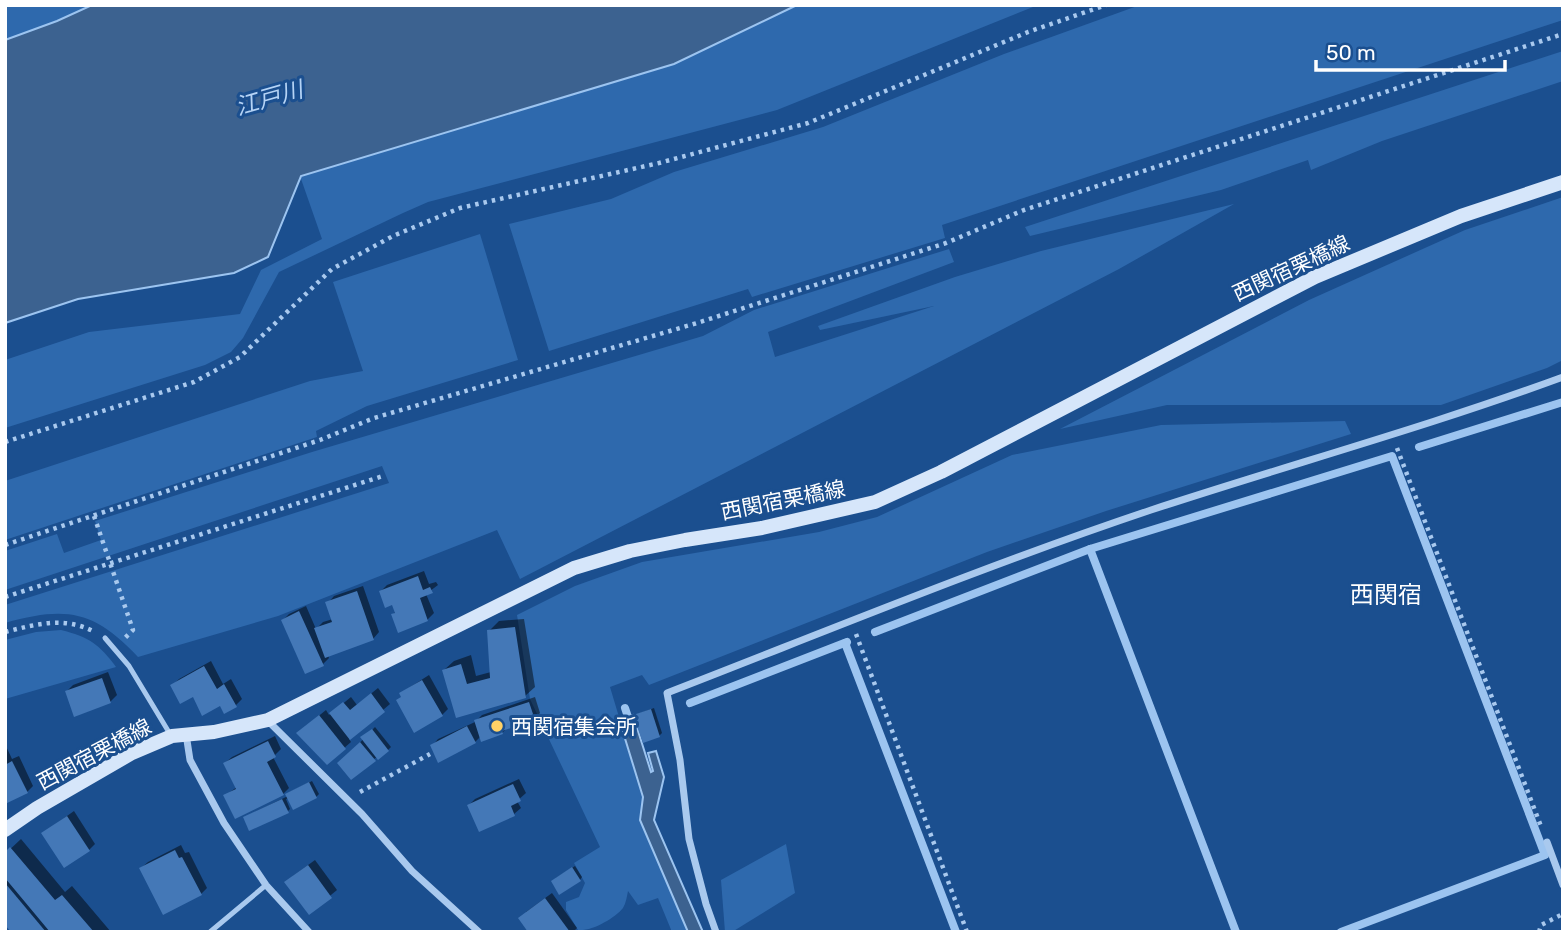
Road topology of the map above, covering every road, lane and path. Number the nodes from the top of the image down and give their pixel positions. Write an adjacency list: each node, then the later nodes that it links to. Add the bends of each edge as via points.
1 (1106, 5): 6 (path, via 808,122 659,163 460,208 393,236 332,269 240,357 194,382)
2 (1563, 34): 8 (path, via 1024,210 946,243 697,323 374,418)
3 (1563, 182): 16 (main road, 西関宿栗橋線, via 1461,216 1315,277 876,502 630,551 574,568)
4 (1563, 377): 5 (street)
5 (1392, 434): 12 (street, via 1150,510); 21 (path)
6 (5, 442)
7 (383, 476): 10 (path)
8 (94, 516): 9 (path); 10 (path)
9 (5, 545)
10 (111, 563): 11 (path); 15 (path, via 133,630)
11 (5, 597)
12 (851, 622): 28 (street, via 667,694 689,839); 29 (path)
13 (5, 632): 14 (path, via 55,621 77,624)
14 (105, 638): 15 (lane)
15 (114, 649): 17 (lane)
16 (268, 720): 17 (main road, 西関宿栗橋線); 19 (street)
17 (179, 735): 20 (main road, 西関宿栗橋線, via 132,753); 22 (street, via 224,823)
18 (430, 754): 19 (path)
19 (347, 799): 27 (street, via 412,871)
20 (5, 830)
21 (1546, 842): 23 (street)
22 (265, 885): 25 (lane); 26 (street)
23 (1563, 885)
24 (1563, 914): 30 (path, via 1541,925)
25 (210, 932)
26 (309, 932)
27 (479, 932)
28 (716, 932)
29 (967, 932)
30 (1539, 932)

